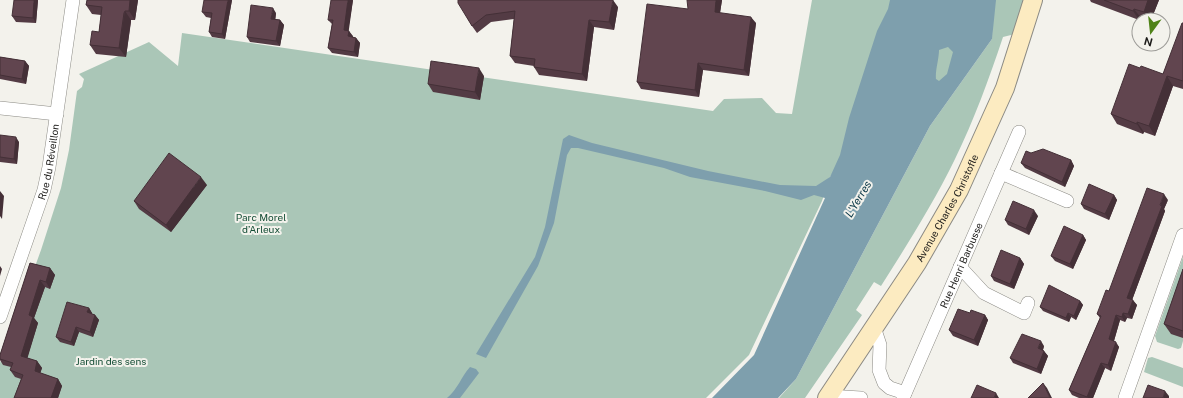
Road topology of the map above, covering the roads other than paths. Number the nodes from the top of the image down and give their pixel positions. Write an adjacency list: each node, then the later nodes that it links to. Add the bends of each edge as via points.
1 (73, 0): 4 (street, Rue du Réveillon)
2 (1033, 0): 12 (main road, Avenue Charles Christofle, via 1005,88 966,176 917,262)
3 (0, 108): 4 (street)
4 (57, 114): 11 (street, Rue du Réveillon, via 44,190)
5 (1019, 132): 6 (street, Rue Henri Barbusse)
6 (1001, 173): 7 (street); 9 (street, Rue Henri Barbusse)
7 (1067, 201)
8 (1183, 236): 16 (street)
9 (960, 267): 10 (street, via 984,293 1024,313); 13 (street, Rue Henri Barbusse)
10 (1028, 303)
11 (0, 317)
12 (874, 327): 13 (street, via 880,345 879,370 884,383); 14 (main road, Avenue Charles Christofle)
13 (904, 395)
14 (827, 397): 15 (street)
15 (862, 398)
16 (1126, 398)

